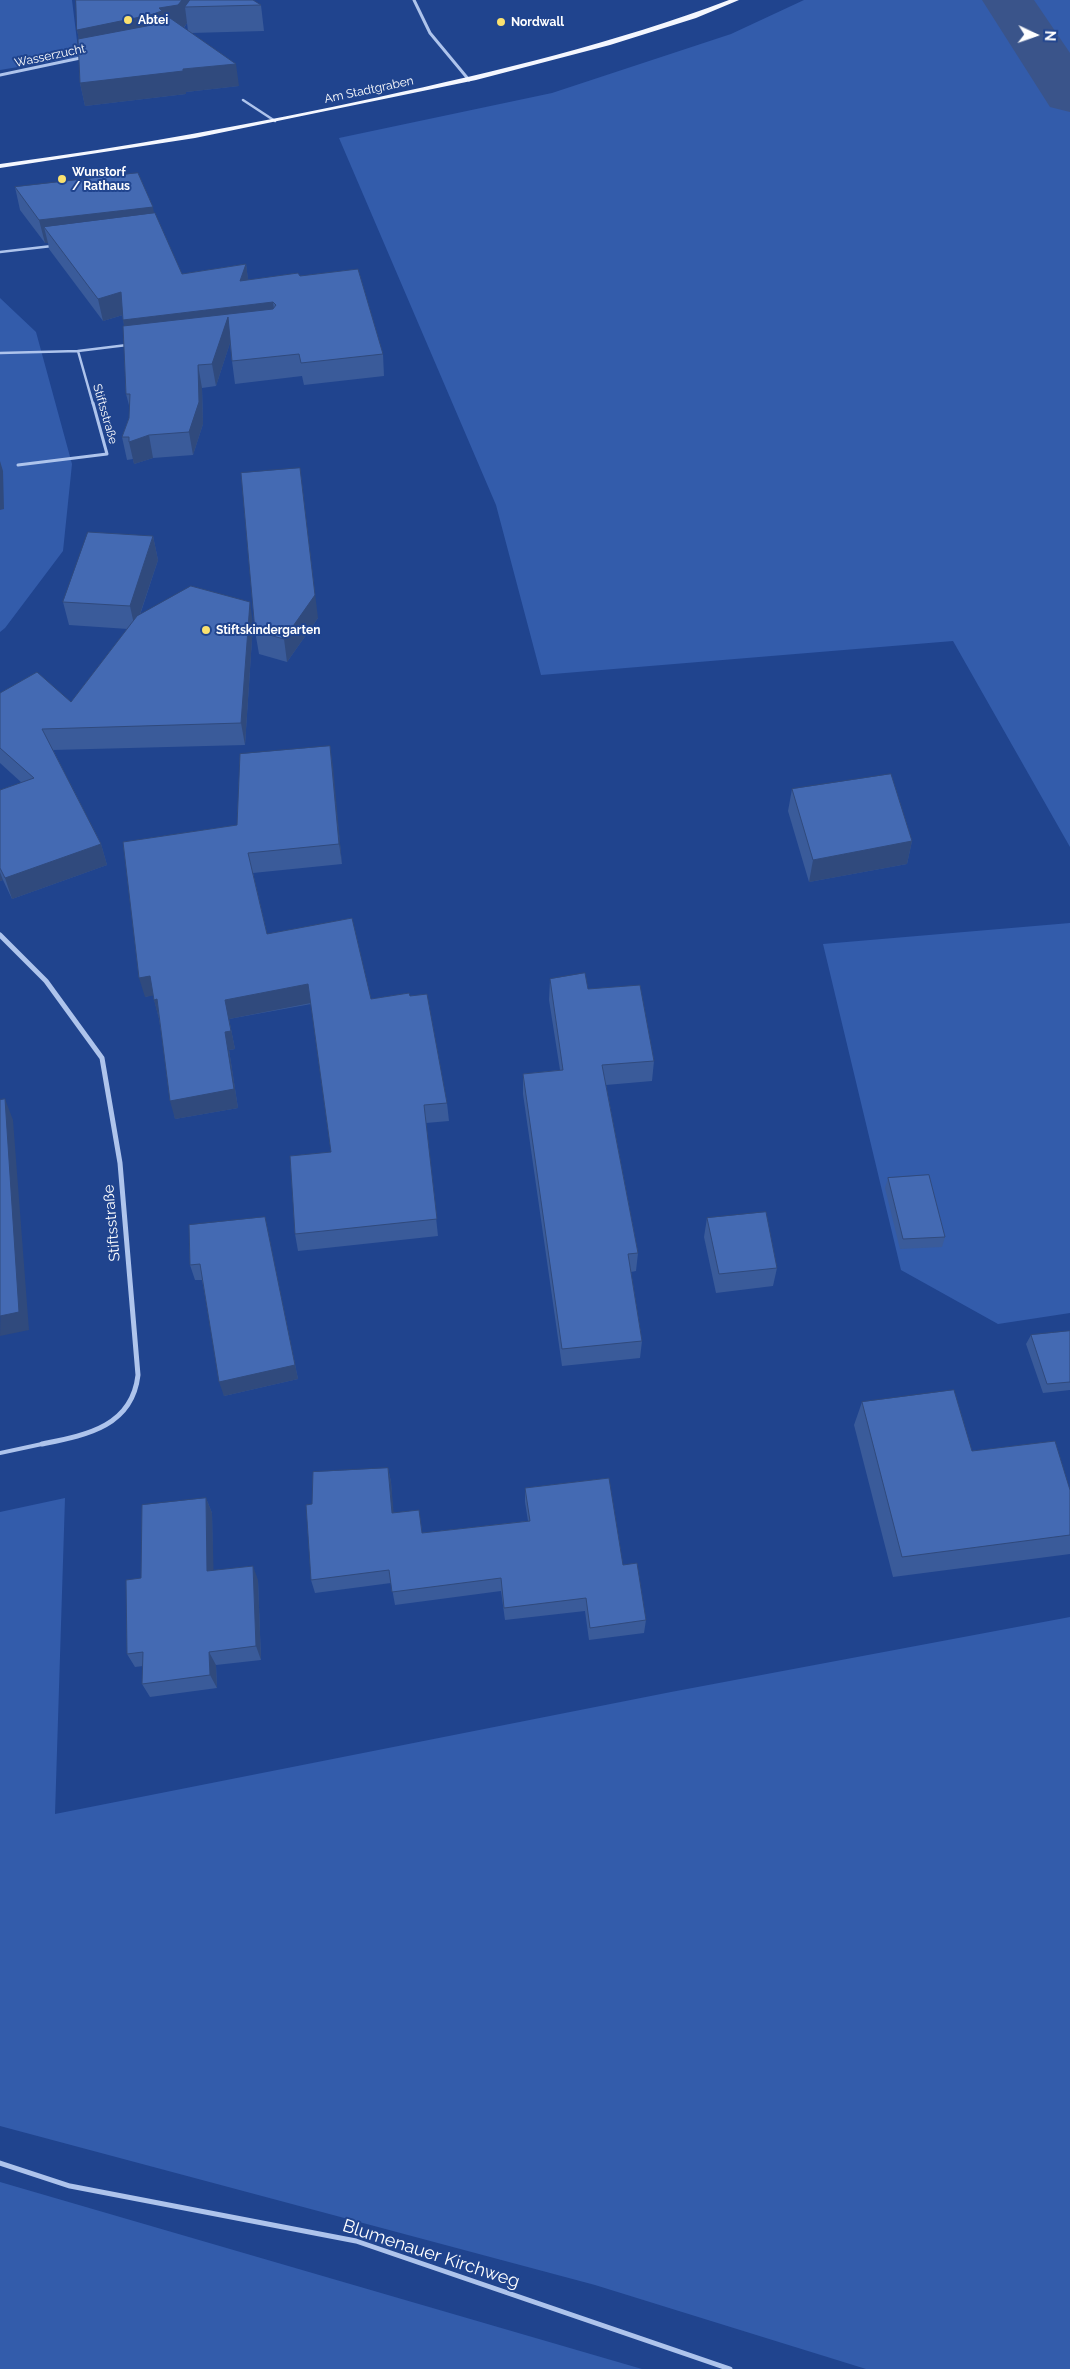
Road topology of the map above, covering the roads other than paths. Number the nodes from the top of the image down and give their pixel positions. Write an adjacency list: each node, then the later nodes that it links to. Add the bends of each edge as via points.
1 (414, 0): 5 (street, via 426,26 446,55)
2 (735, 0): 5 (main road, Am Stadtgraben, via 657,28)
3 (87, 57): 4 (street, Wasserzucht)
4 (0, 76)
5 (470, 80): 7 (main road, Am Stadtgraben)
6 (243, 100): 7 (lane)
7 (275, 121): 8 (main road, Am Stadtgraben)
8 (0, 166)
9 (59, 245): 10 (lane)
10 (0, 252)
11 (128, 345): 12 (lane)
12 (78, 350): 13 (lane); 14 (lane, Stiftsstraße, via 107,454)
13 (0, 353)
14 (18, 465)
15 (0, 935): 16 (street, Stiftsstraße, via 46,981 102,1058 120,1163 138,1375 133,1399 121,1414 87,1434)
16 (42, 1444): 17 (lane, Stiftsstraße)
17 (0, 1453)
18 (0, 2163): 19 (lane, Blumenauer Kirchweg, via 70,2186 356,2241)
19 (730, 2369)

